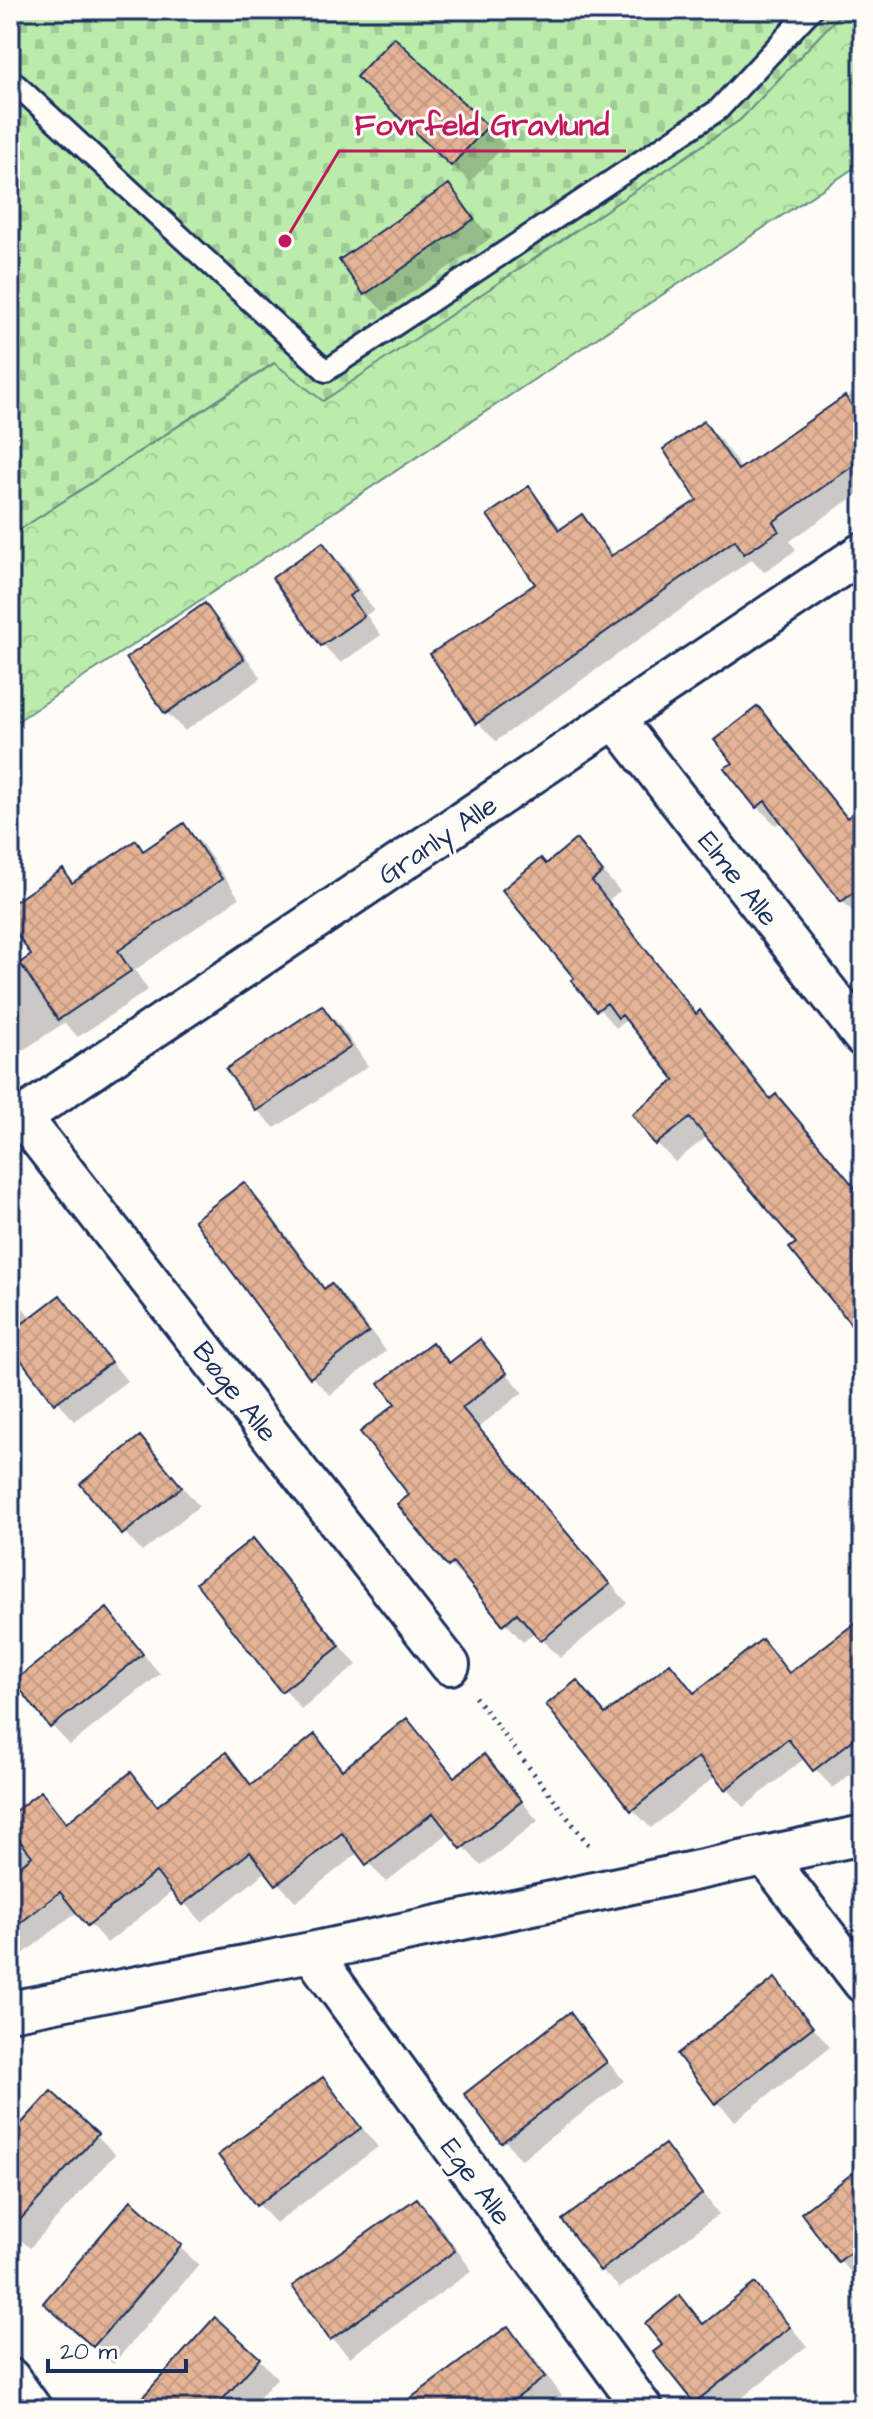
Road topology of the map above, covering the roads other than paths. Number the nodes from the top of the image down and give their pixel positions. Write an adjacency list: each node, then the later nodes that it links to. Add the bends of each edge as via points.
1 (811, 10): 2 (lane, via 718,110 326,371)
2 (10, 79)
3 (863, 552): 4 (street, Granly Alle)
4 (615, 719): 5 (street, Elme Alle); 6 (street, Granly Alle)
5 (863, 1037)
6 (16, 1121): 7 (street, Bøge Alle)
7 (450, 1665)
8 (863, 1835): 9 (street)
9 (765, 1856): 10 (street); 11 (street)
10 (311, 1952): 12 (street); 15 (street, Ege Alle)
11 (863, 1983)
12 (10, 2011)
13 (10, 2378): 14 (street)
14 (32, 2409)
15 (643, 2409)

